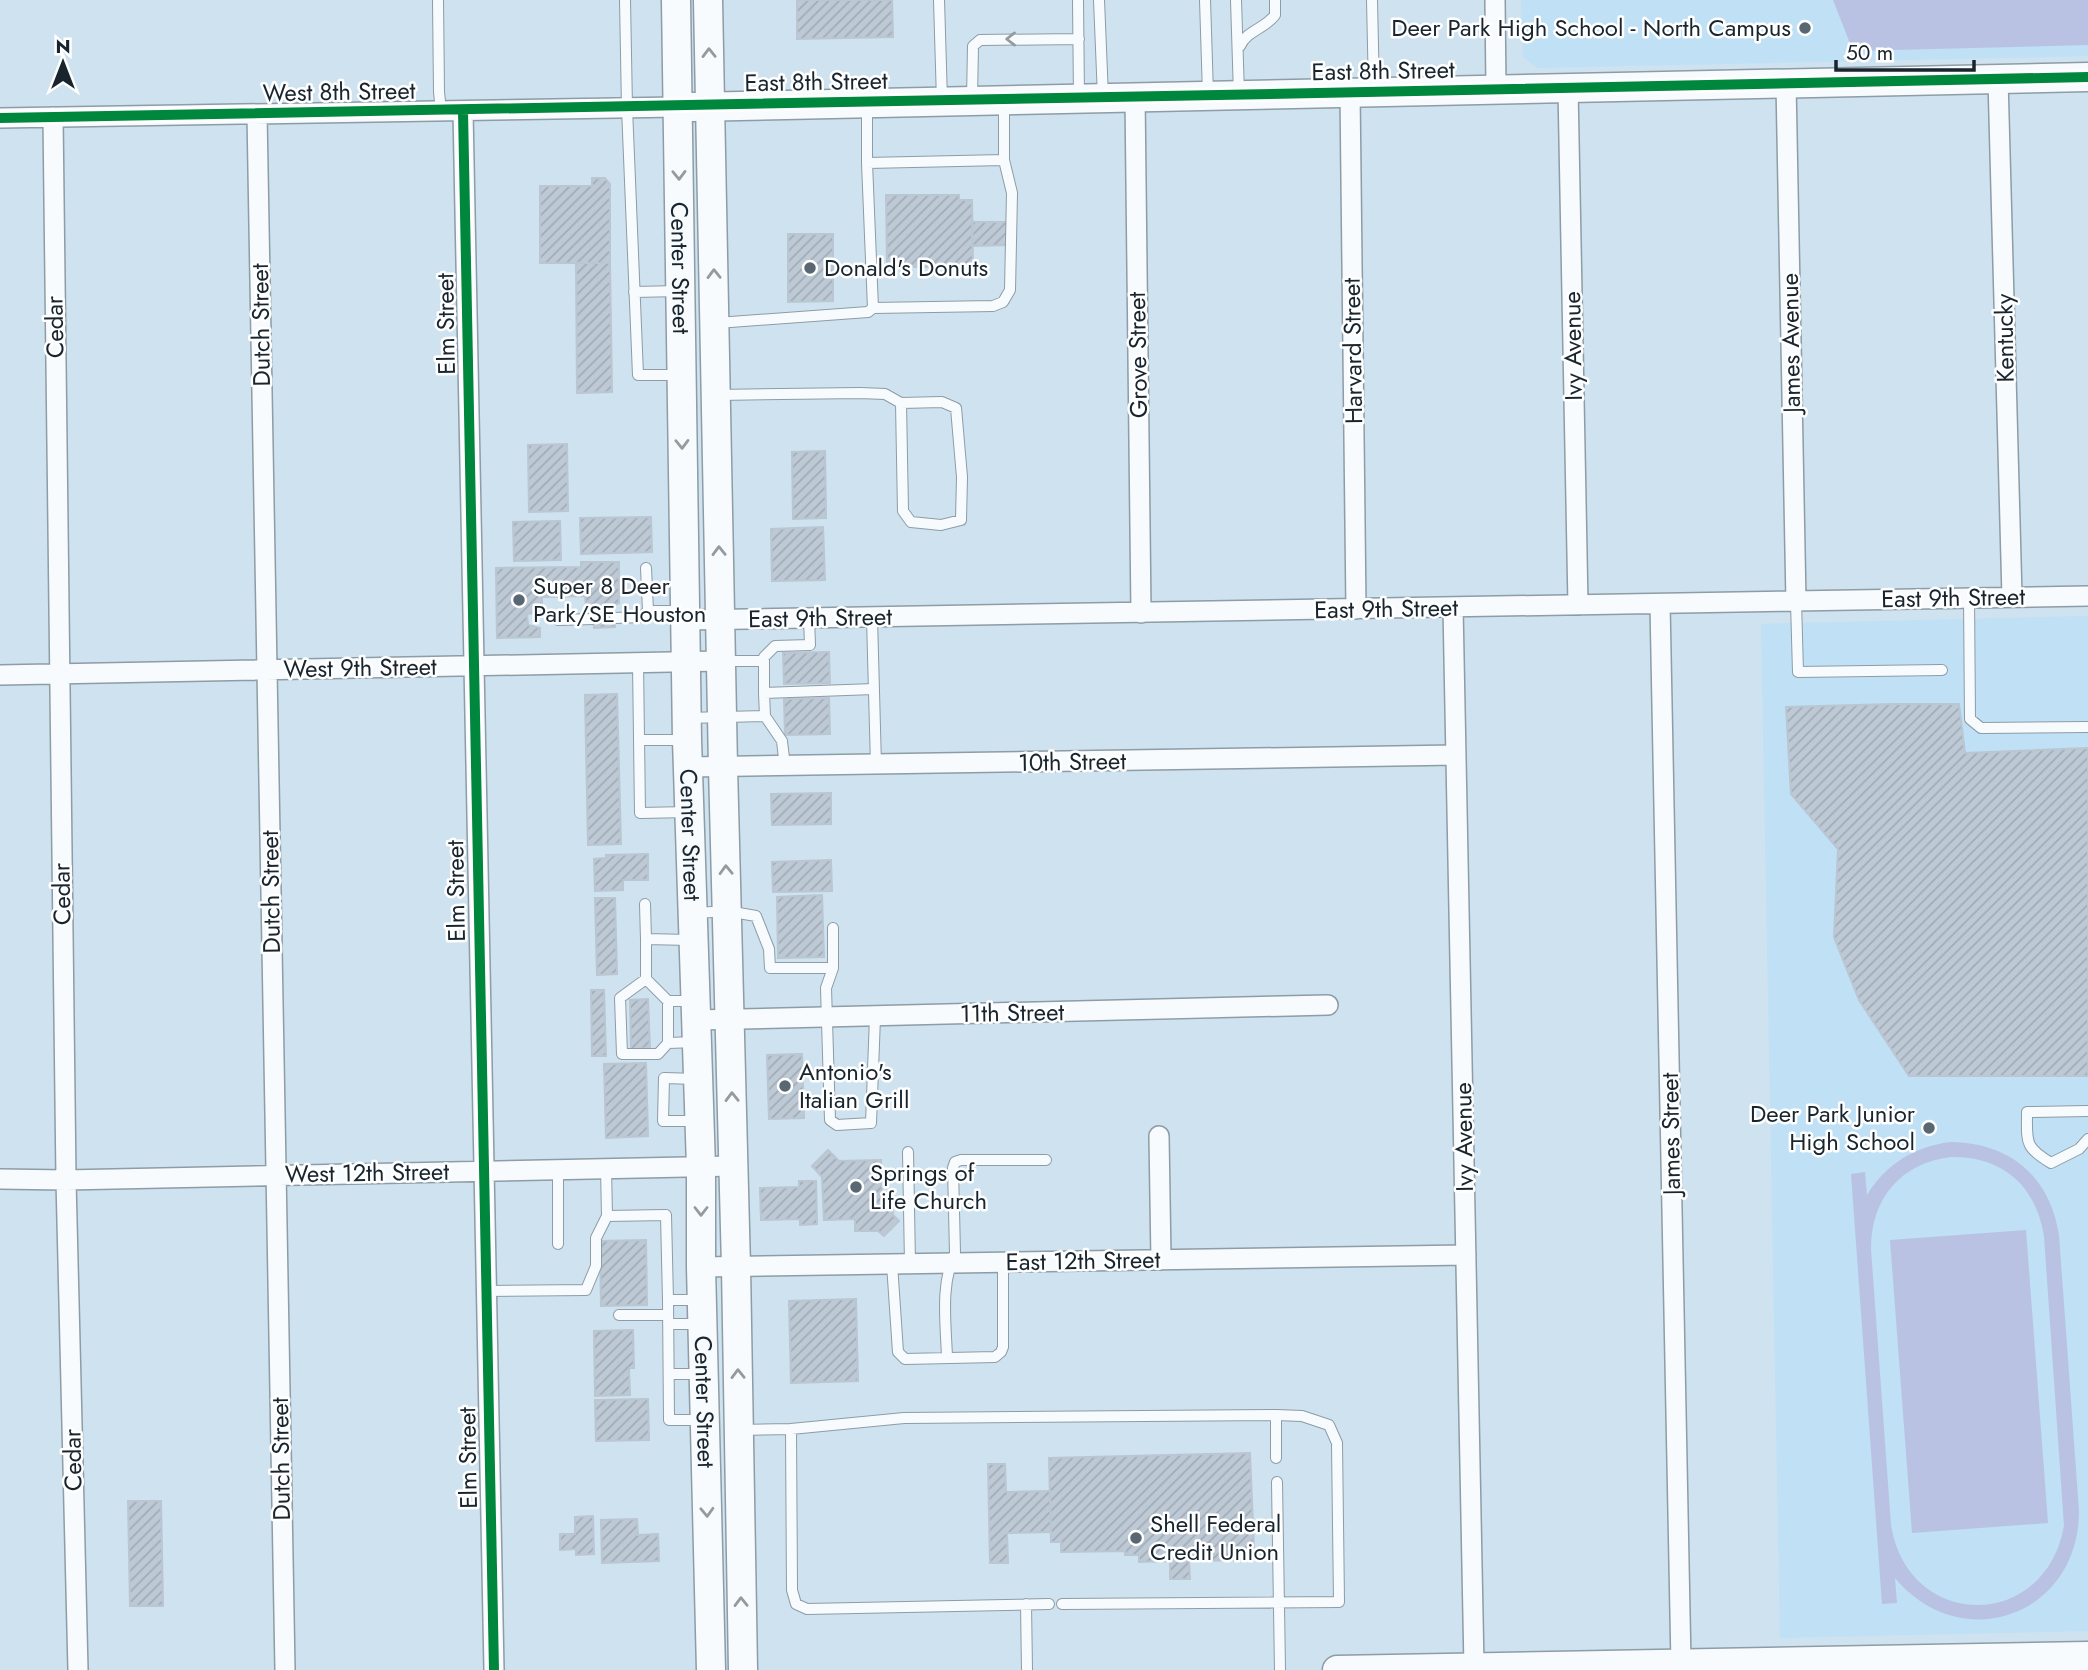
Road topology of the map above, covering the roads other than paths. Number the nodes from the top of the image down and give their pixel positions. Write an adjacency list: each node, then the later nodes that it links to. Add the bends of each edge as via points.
1 (438, 0): 33 (lane)
2 (625, 0): 31 (lane)
3 (676, 0): 30 (main road, Center Street)
4 (708, 0): 29 (main road, Center Street, one-way to 4)
5 (939, 0): 26 (lane)
6 (1079, 0): 13 (lane)
7 (1099, 0): 24 (lane)
8 (1205, 0): 22 (lane)
9 (1237, 0): 14 (lane)
10 (1275, 0): 14 (lane, via 1271,21 1243,38)
11 (1372, 0): 20 (lane)
12 (1494, 0): 19 (street)
13 (1079, 39): 24 (lane); 27 (lane, one-way to 27, via 980,40 973,46)
14 (1238, 50): 21 (lane)
15 (2088, 78): 16 (main road, East 8th Street)
16 (1998, 79): 17 (main road, East 8th Street); 49 (street, Kentucky)
17 (1786, 83): 18 (main road, East 8th Street); 50 (street, James Avenue)
18 (1568, 88): 19 (main road, East 8th Street); 52 (street, Ivy Avenue)
19 (1496, 89): 20 (main road, East 8th Street)
20 (1362, 92): 21 (main road, East 8th Street); 54 (street, Harvard Street)
21 (1239, 94): 22 (main road, East 8th Street)
22 (1208, 95): 23 (main road, East 8th Street)
23 (1135, 96): 24 (main road, East 8th Street); 56 (street, Grove Street)
24 (1091, 97): 25 (main road, East 8th Street)
25 (1004, 99): 27 (main road, East 8th Street); 37 (lane)
26 (942, 100): 27 (main road, East 8th Street); 28 (main road, East 8th Street)
27 (972, 100)
28 (867, 102): 29 (main road, East 8th Street); 38 (lane)
29 (709, 106): 30 (main road, East 8th Street); 42 (main road, Center Street, one-way to 29)
30 (678, 107): 31 (street, West 8th Street); 39 (main road, Center Street, one-way to 39)
31 (627, 108): 32 (street, West 8th Street); 40 (lane)
32 (463, 111): 33 (street, West 8th Street); 68 (street, Elm Street)
33 (441, 112): 34 (street, West 8th Street)
34 (257, 114): 35 (street, West 8th Street); 69 (street, Dutch Street)
35 (53, 117): 36 (street, West 8th Street); 72 (street, Cedar)
36 (0, 118)
37 (1004, 160): 38 (lane); 41 (lane, via 1012,193 1012,241 1010,290 1003,302 993,306)
38 (867, 163): 41 (lane)
39 (680, 291): 40 (lane); 43 (main road, Center Street)
40 (634, 292): 43 (lane, via 638,375)
41 (873, 308): 42 (lane, via 868,312)
42 (715, 323): 44 (main road, Center Street)
43 (681, 375): 57 (main road, Center Street, one-way to 57)
44 (716, 395): 45 (lane, via 885,394); 62 (main road, Center Street, one-way to 44)
45 (901, 403): 45 (lane, via 903,511 911,522 941,525 961,520 956,408 942,402)
46 (646, 568): 55 (lane)
47 (2088, 596): 49 (street, East 9th Street)
48 (1969, 597): 49 (street, East 9th Street); 50 (street, East 9th Street); 77 (lane, via 1970,719 1981,728)
49 (2011, 597)
50 (1796, 602): 51 (street, East 9th Street); 70 (lane, via 1798,672)
51 (1660, 604): 52 (street, East 9th Street); 140 (street, James Street)
52 (1578, 605): 53 (street, East 9th Street)
53 (1453, 607): 54 (street, East 9th Street); 80 (street, Ivy Avenue)
54 (1356, 609): 56 (street, East 9th Street)
55 (648, 611): 57 (lane); 58 (lane, via 641,617)
56 (1141, 613): 60 (street, East 9th Street)
57 (685, 615): 62 (street, East 9th Street); 66 (main road, Center Street)
58 (615, 618)
59 (809, 618): 60 (street, East 9th Street); 62 (street, East 9th Street); 65 (lane, via 810,645 775,646)
60 (872, 618): 73 (lane)
61 (593, 619): 63 (lane)
62 (720, 619): 64 (main road, Center Street)
63 (558, 620)
64 (721, 661): 65 (lane); 66 (street, West 9th Street); 76 (main road, Center Street)
65 (764, 661): 74 (lane)
66 (686, 662): 67 (street, West 9th Street); 79 (main road, Center Street)
67 (638, 663): 68 (street, West 9th Street); 78 (lane)
68 (473, 666): 69 (street, West 9th Street); 108 (street, Elm Street)
69 (267, 670): 72 (street, West 9th Street); 109 (street, Dutch Street)
70 (1942, 670)
71 (0, 674): 72 (street, West 9th Street)
72 (59, 674): 111 (street, Cedar)
73 (874, 688): 74 (lane); 82 (lane)
74 (764, 693): 75 (lane)
75 (765, 716): 76 (lane); 81 (lane, via 782,741)
76 (722, 717): 79 (lane); 83 (main road, Center Street)
77 (2088, 727)
78 (639, 740): 79 (lane); 84 (lane, via 640,813)
79 (687, 742): 83 (street, 10th Street); 84 (main road, Center Street)
80 (1456, 755): 82 (street, 10th Street); 114 (street, Ivy Avenue)
81 (785, 766): 82 (street, 10th Street); 83 (street, 10th Street)
82 (876, 766)
83 (723, 767): 86 (main road, Center Street, one-way to 83)
84 (689, 812): 87 (main road, Center Street)
85 (645, 904): 89 (lane)
86 (727, 911): 87 (lane); 90 (lane, via 757,916 769,949 769,968); 96 (main road, Center Street)
87 (693, 926): 89 (lane); 97 (main road, Center Street)
88 (833, 928): 90 (lane)
89 (646, 939): 91 (lane)
90 (833, 968): 95 (lane, via 826,988)
91 (646, 979): 92 (lane); 98 (lane, via 620,998 622,1054 658,1054)
92 (668, 1002): 97 (lane); 98 (lane)
93 (1328, 1005): 94 (street, 11th Street)
94 (875, 1017): 95 (street, 11th Street); 95 (lane, via 871,1123 836,1125 830,1120)
95 (826, 1018): 96 (street, 11th Street)
96 (730, 1019): 97 (street, 11th Street); 104 (main road, Center Street, one-way to 96)
97 (696, 1021): 98 (lane); 106 (main road, Center Street)
98 (668, 1043)
99 (2088, 1111): 101 (lane, via 2027,1112 2027,1138 2035,1153 2051,1163)
100 (1160, 1136): 115 (street)
101 (2088, 1139)
102 (908, 1152): 118 (lane)
103 (1046, 1160): 117 (lane, via 955,1162 956,1244)
104 (734, 1166): 106 (street, West 12th Street); 119 (main road, Center Street)
105 (606, 1167): 106 (street, West 12th Street); 107 (street, West 12th Street); 112 (lane)
106 (701, 1167): 120 (main road, Center Street, one-way to 120)
107 (558, 1169): 108 (street, West 12th Street); 113 (lane)
108 (483, 1171): 109 (street, West 12th Street); 121 (street, Elm Street)
109 (276, 1175): 111 (street, West 12th Street); 144 (street, Dutch Street)
110 (0, 1179): 111 (street, West 12th Street)
111 (66, 1180): 143 (street, Cedar)
112 (607, 1216): 121 (lane, via 596,1238 596,1266 586,1290); 122 (lane, via 666,1215)
113 (558, 1244)
114 (1466, 1255): 115 (street, East 12th Street); 142 (street, Ivy Avenue)
115 (1161, 1260): 116 (street, East 12th Street)
116 (1003, 1262): 117 (street, East 12th Street); 126 (lane, via 1001,1352 995,1357)
117 (951, 1263): 118 (street, East 12th Street); 126 (lane, via 946,1294)
118 (901, 1264): 119 (street, East 12th Street); 126 (lane, via 898,1352 905,1359)
119 (736, 1267): 120 (street, East 12th Street); 132 (main road, Center Street, one-way to 119)
120 (701, 1268): 123 (main road, Center Street)
121 (486, 1291): 145 (street, Elm Street)
122 (668, 1300): 123 (lane); 125 (lane)
123 (702, 1312): 125 (lane); 128 (main road, Center Street)
124 (619, 1315): 125 (lane)
125 (668, 1319): 127 (lane)
126 (947, 1358)
127 (669, 1374): 128 (lane); 130 (lane, via 670,1420)
128 (704, 1374): 130 (main road, Center Street)
129 (1276, 1415): 131 (lane, via 904,1418); 133 (lane); 135 (lane, via 1301,1416 1329,1425 1337,1443 1339,1602)
130 (705, 1420): 146 (main road, Center Street, one-way to 146)
131 (790, 1429): 132 (lane); 136 (lane, via 792,1590 796,1604 807,1609)
132 (739, 1430): 147 (main road, Center Street, one-way to 132)
133 (1276, 1458)
134 (1277, 1482): 135 (lane)
135 (1279, 1603): 138 (lane); 149 (lane)
136 (1026, 1604): 137 (lane); 148 (lane)
137 (1049, 1604)
138 (1062, 1604)
139 (2088, 1656): 141 (main road)
140 (1681, 1664): 141 (main road); 142 (main road)
141 (2006, 1664)
142 (1474, 1667): 150 (main road)
143 (78, 1670)
144 (285, 1670)
145 (494, 1670)
146 (711, 1670)
147 (743, 1670)
148 (1027, 1670)
149 (1280, 1670)
150 (1337, 1670)

